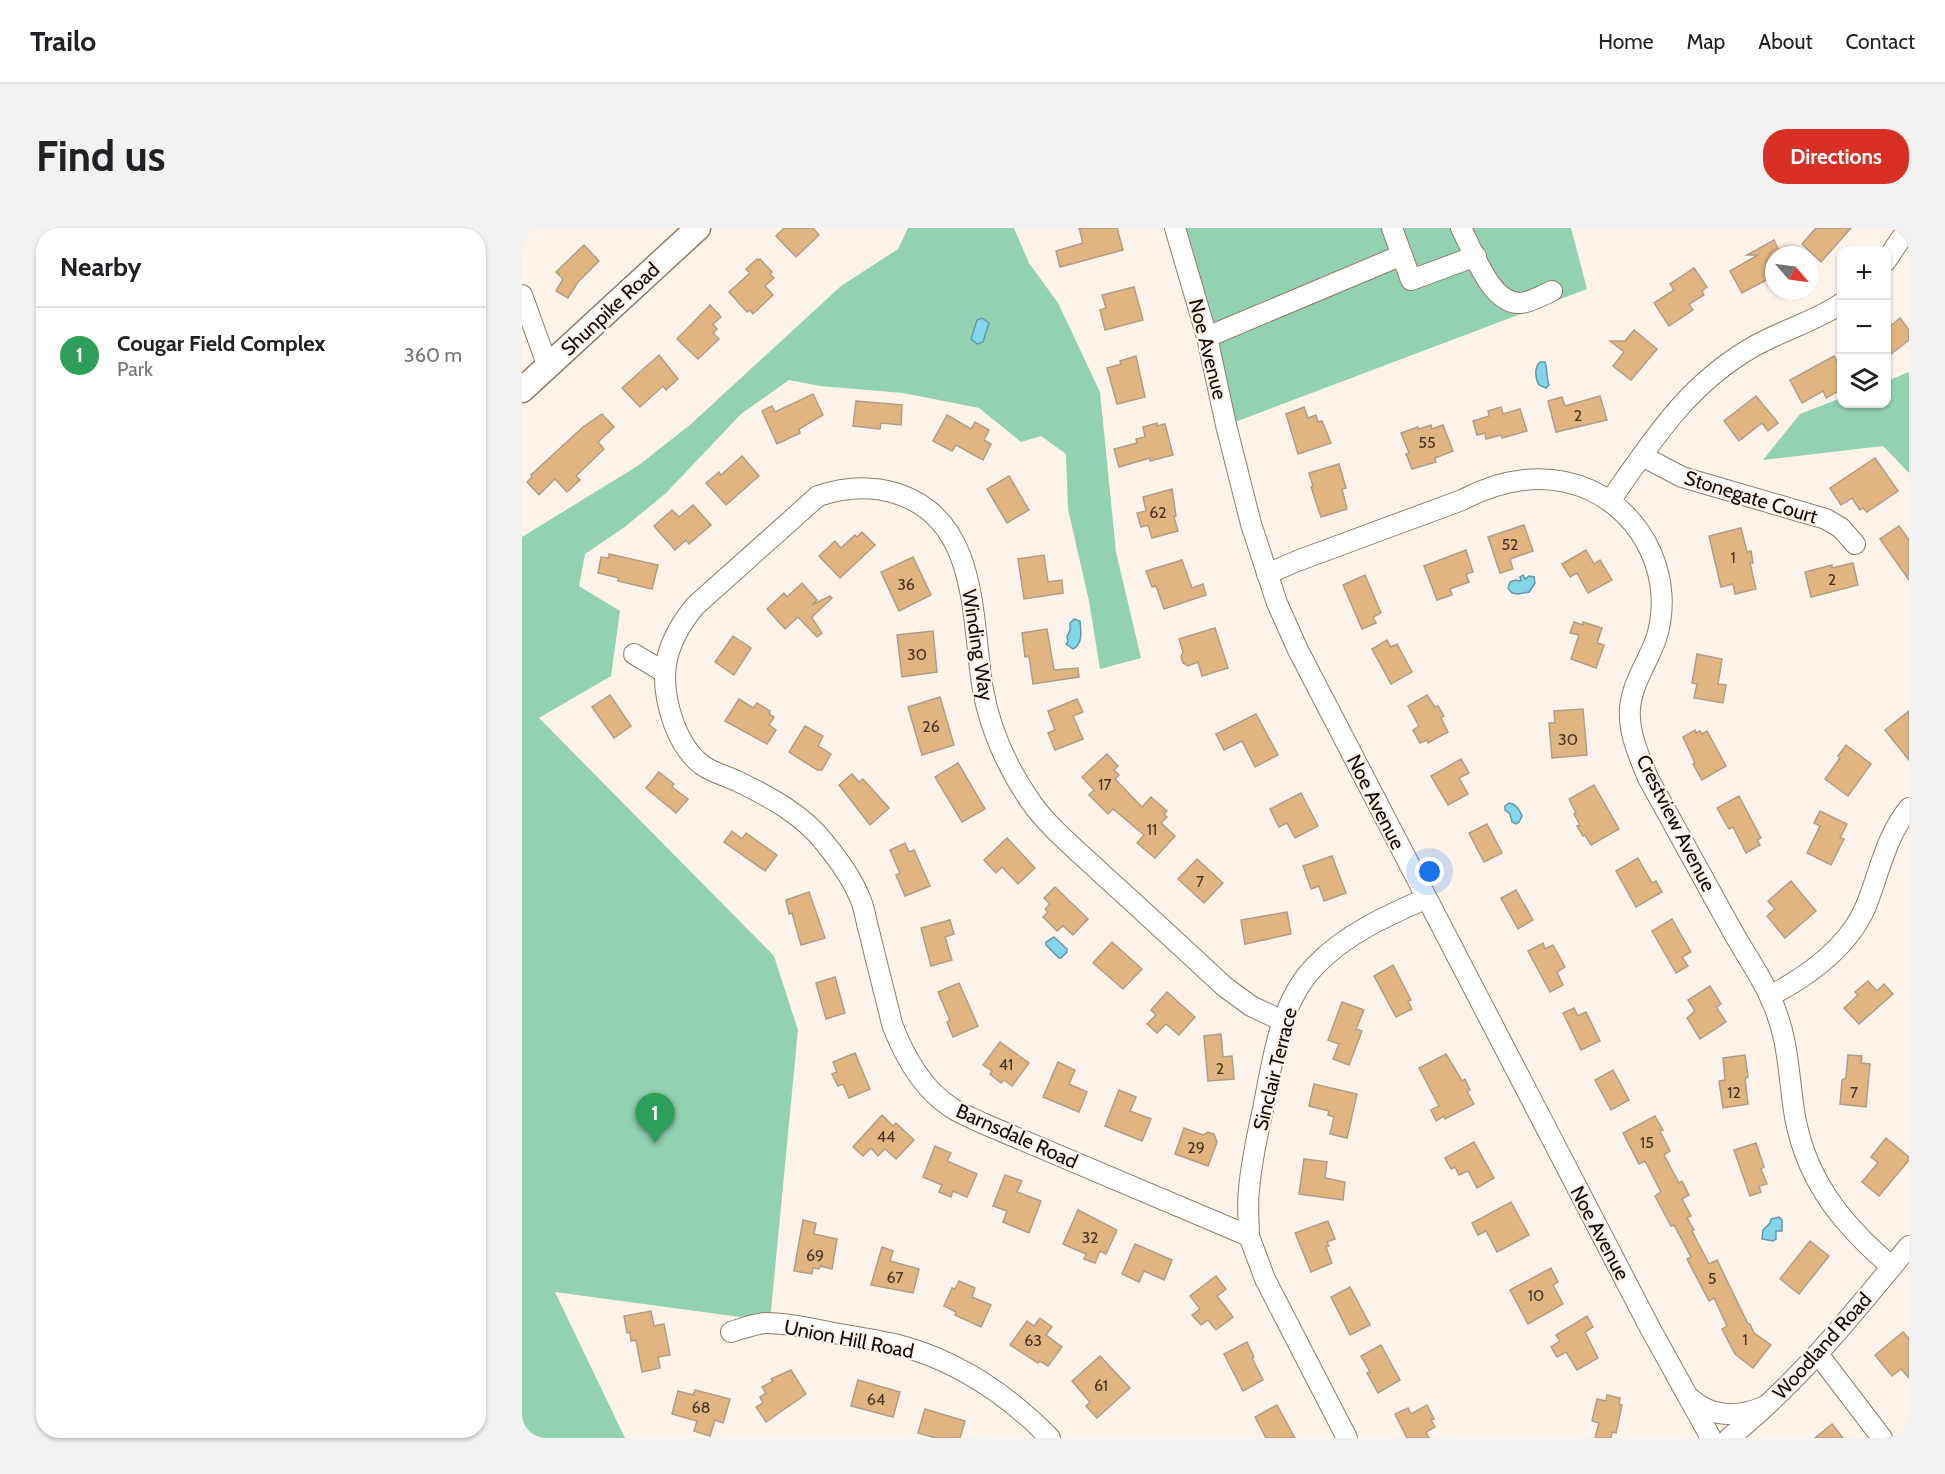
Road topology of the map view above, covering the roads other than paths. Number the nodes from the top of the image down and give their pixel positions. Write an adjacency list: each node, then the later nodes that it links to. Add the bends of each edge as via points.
1 (698, 228): 13 (main road, Shunpike Road)
2 (1175, 228): 12 (street, Noe Avenue)
3 (1392, 228): 6 (street)
4 (1461, 228): 8 (street)
5 (1908, 228): 7 (street)
6 (1402, 255): 8 (street, via 1411,280); 12 (street)
7 (1891, 255)
8 (1476, 256): 9 (street, via 1493,289 1510,302 1522,303)
9 (1552, 291)
10 (522, 295): 13 (street)
11 (1837, 305): 15 (street, via 1727,363 1681,404)
12 (1207, 337): 18 (street, Noe Avenue)
13 (548, 367): 14 (main road, Shunpike Road)
14 (522, 390)
15 (1642, 456): 16 (street); 17 (street, Stonegate Court, via 1682,477 1826,519)
16 (1610, 501): 18 (street, Crestview Avenue, via 1562,481 1500,484); 23 (street, Crestview Avenue, via 1639,530 1650,547 1660,577 1661,618 1630,705 1639,756)
17 (1855, 544)
18 (1267, 574): 22 (street, Noe Avenue, via 1298,650)
19 (634, 654): 20 (street)
20 (664, 672): 24 (street, Winding Way, via 672,640 695,606 818,496 838,489 869,488 918,502 942,522 958,548 969,588 991,721 1015,778 1032,804 1225,987 1251,1006); 25 (street, Barnsdale Road, via 669,711 693,757 709,770 783,806 822,840 841,864 859,895 892,1024 921,1078 935,1094 982,1123)
21 (1909, 808): 23 (street, via 1891,835 1867,904 1852,931 1808,974)
22 (1425, 898): 24 (street, Sinclair Terrace, via 1356,933 1331,951 1302,981); 30 (street, Noe Avenue)
23 (1770, 996): 27 (street, Crestview Avenue, via 1786,1042 1793,1104 1809,1164 1828,1201 1847,1225)
24 (1283, 1021): 25 (street, Sinclair Terrace, via 1249,1190)
25 (1249, 1236): 33 (street, via 1264,1279)
26 (1909, 1246): 27 (street, Woodland Road)
27 (1892, 1267): 29 (street, Woodland Road)
28 (731, 1332): 32 (street, Union Hill Road, via 765,1323 894,1344 980,1380)
29 (1818, 1354): 31 (street, Woodland Road); 36 (street)
30 (1688, 1396): 31 (street, via 1722,1414 1741,1414); 34 (street, Noe Avenue)
31 (1769, 1404): 35 (street, Woodland Road)
32 (1050, 1438)
33 (1347, 1438)
34 (1712, 1438)
35 (1729, 1438)
36 (1882, 1438)

